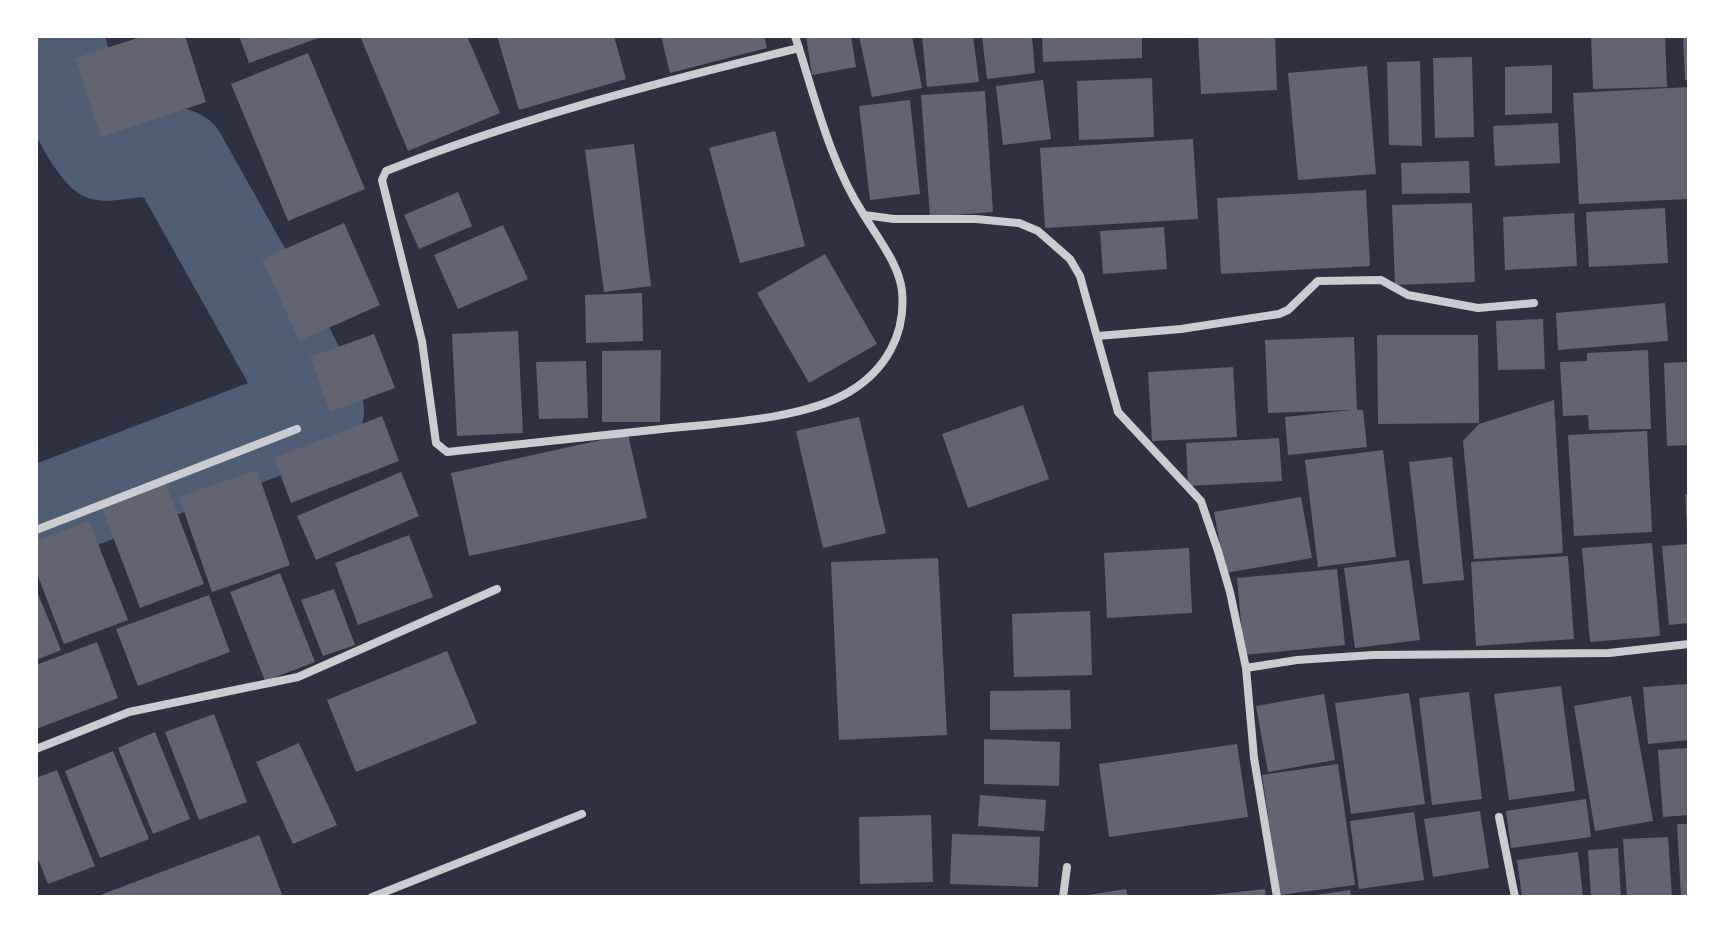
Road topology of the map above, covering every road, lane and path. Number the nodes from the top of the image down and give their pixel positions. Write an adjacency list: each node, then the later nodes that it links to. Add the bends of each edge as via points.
1 (795, 36): 2 (street)
2 (799, 48): 3 (street, via 847,189); 3 (street, via 528,119 386,171 382,180 422,341 436,443 447,452 747,420 848,393 891,353 902,310 896,271)
3 (864, 215): 5 (street, via 976,219 1019,223 1038,231 1080,276)
4 (1534, 303): 5 (street, via 1478,308 1408,295 1381,280 1318,281 1279,314)
5 (1098, 336): 10 (street, via 1118,412 1201,501 1230,592)
6 (297, 429): 7 (street)
7 (36, 530)
8 (497, 589): 11 (street, via 298,677 129,712)
9 (1689, 644): 10 (street, via 1609,653 1373,655)
10 (1246, 668): 17 (street, via 1254,758)
11 (36, 749)
12 (582, 814): 15 (street)
13 (1499, 817): 18 (street)
14 (1067, 867): 16 (street)
15 (372, 897)
16 (1063, 897)
17 (1277, 897)
18 (1515, 897)

